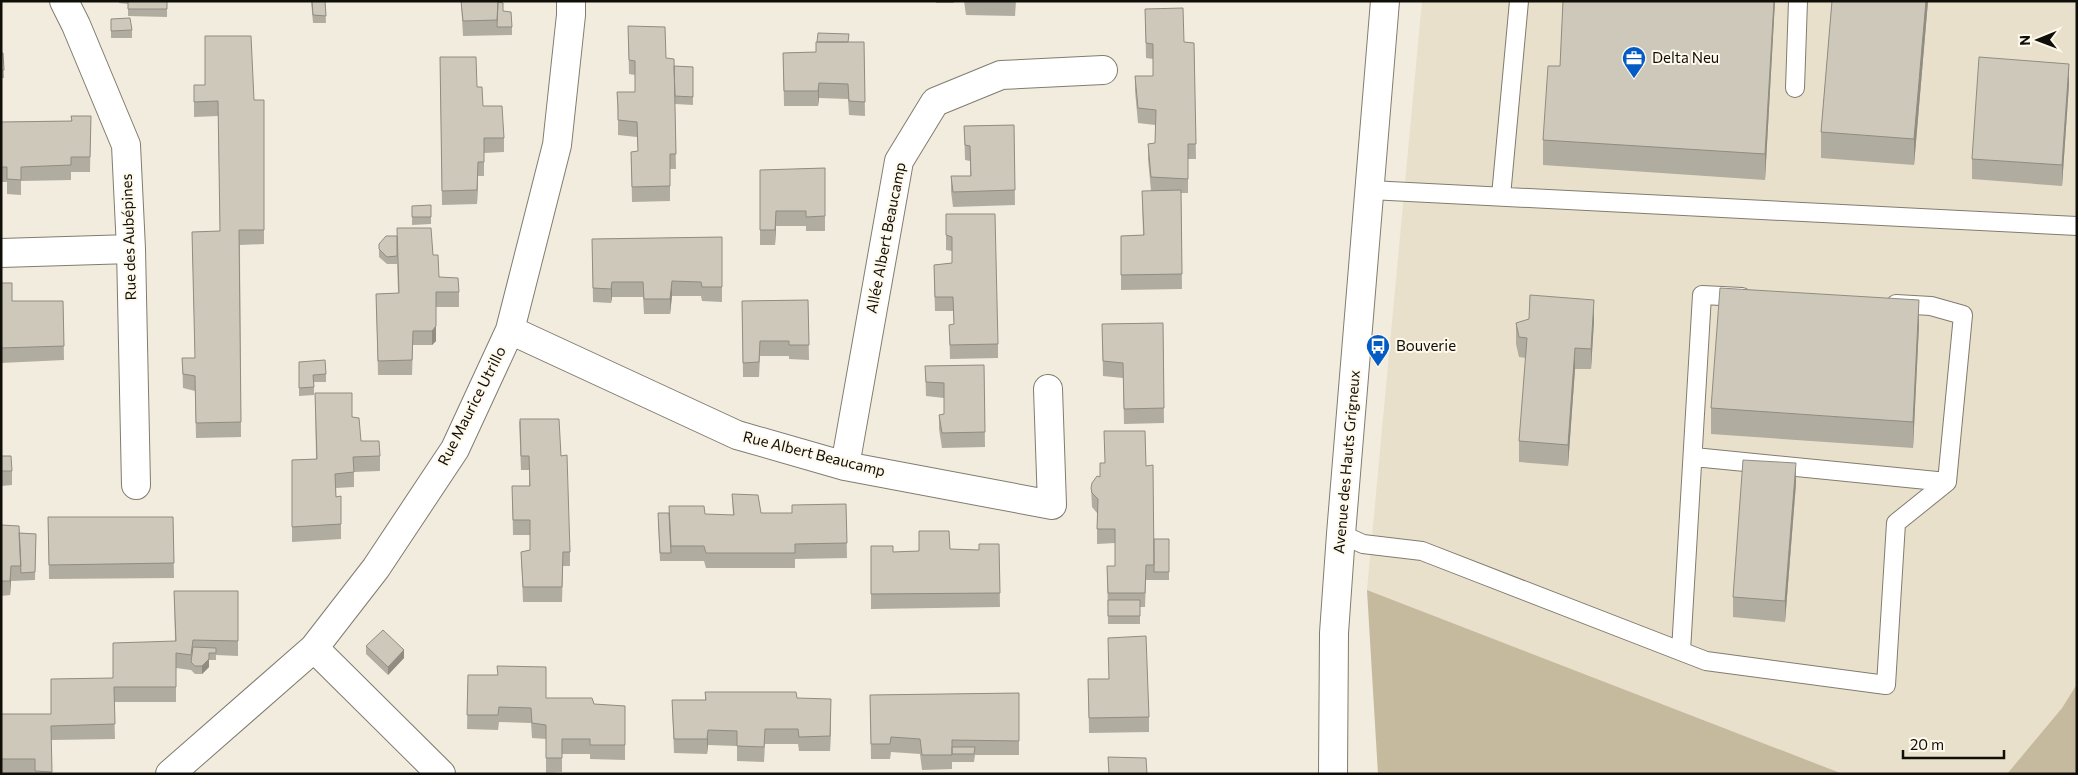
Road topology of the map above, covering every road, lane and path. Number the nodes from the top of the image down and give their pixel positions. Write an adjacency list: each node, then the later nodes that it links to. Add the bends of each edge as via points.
1 (64, 1): 11 (street, Rue des Aubépines, via 126,145)
2 (571, 1): 15 (street, Rue Maurice Utrillo, via 557,145)
3 (1385, 1): 8 (street, Avenue des Hauts Grigneux)
4 (1519, 1): 9 (lane)
5 (1798, 1): 7 (lane)
6 (1104, 70): 18 (street, Allée Albert Beaucamp, via 1001,75 935,102 898,161)
7 (1795, 88)
8 (1370, 190): 9 (lane); 21 (street, Avenue des Hauts Grigneux)
9 (1501, 196): 10 (lane)
10 (2077, 226)
11 (131, 249): 12 (street); 20 (street, Rue des Aubépines)
12 (1, 253)
13 (1762, 298): 17 (lane, via 1702,295)
14 (1881, 303): 19 (lane, via 1931,306 1963,315)
15 (510, 330): 18 (street, Rue Albert Beaucamp, via 737,435); 22 (street, Rue Maurice Utrillo, via 454,449 376,568)
16 (1048, 389): 18 (street, Rue Albert Beaucamp, via 1052,505)
17 (1694, 457): 19 (lane); 23 (lane)
18 (845, 466)
19 (1947, 482): 23 (lane, via 1896,523 1886,686 1706,661)
20 (136, 485)
21 (1340, 534): 23 (lane, via 1363,544 1422,551); 26 (street, Avenue des Hauts Grigneux, via 1334,633)
22 (314, 648): 24 (street, Rue Maurice Utrillo); 25 (street)
23 (1681, 651)
24 (170, 774)
25 (441, 774)
26 (1333, 774)

